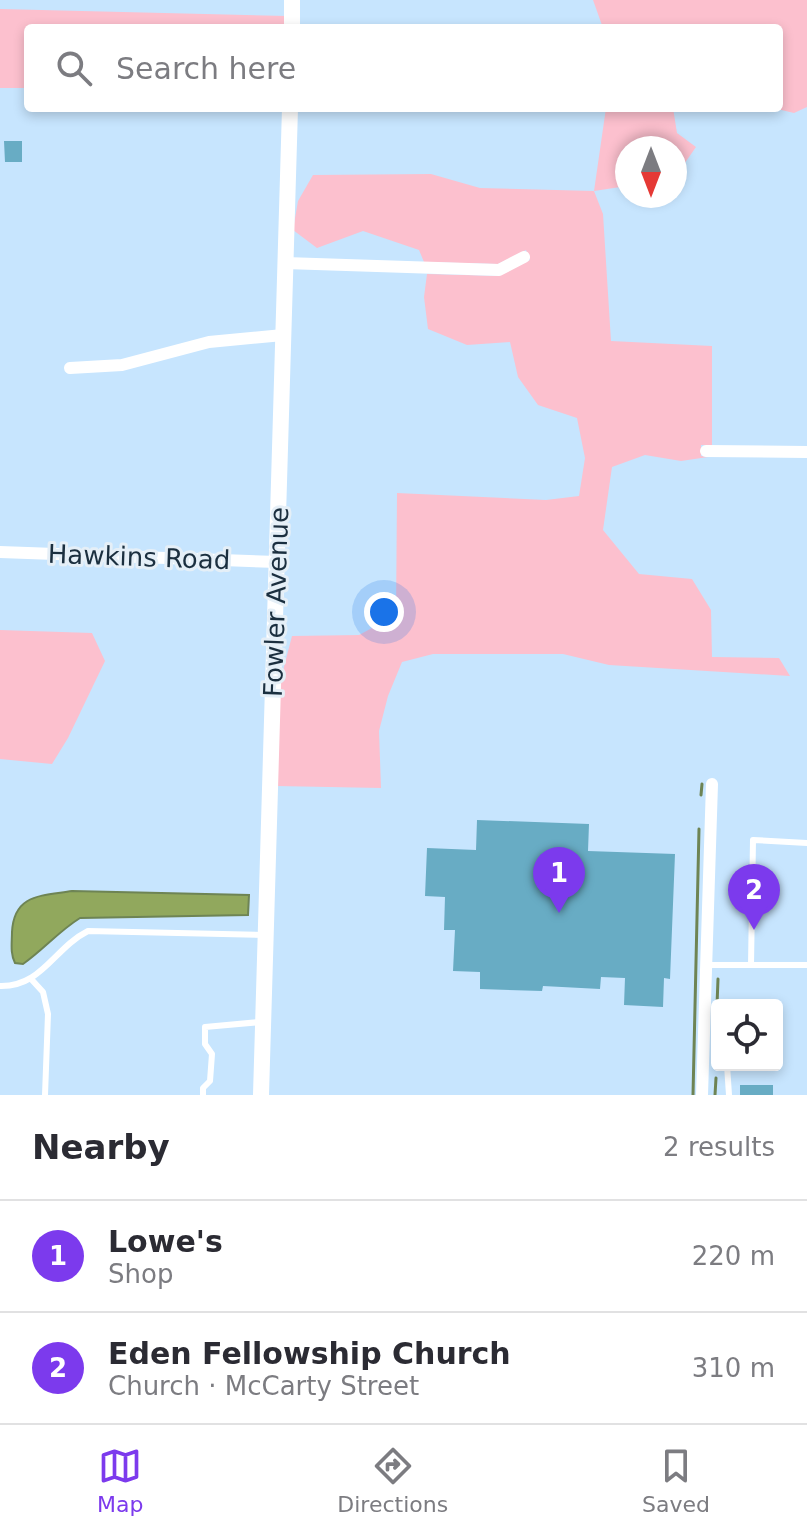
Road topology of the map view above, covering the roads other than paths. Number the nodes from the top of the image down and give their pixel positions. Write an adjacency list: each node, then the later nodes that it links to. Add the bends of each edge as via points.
1 (292, 0): 2 (street)
2 (292, 24)
3 (290, 112): 5 (street, Fowler Avenue)
4 (524, 257): 5 (street, via 499,270)
5 (285, 263): 6 (street, Fowler Avenue)
6 (283, 335): 7 (street, via 209,342 122,365); 11 (street, Fowler Avenue)
7 (70, 368)
8 (706, 451): 9 (street)
9 (807, 452)
10 (0, 552): 11 (street, Hawkins Road)
11 (277, 562): 14 (street, Fowler Avenue)
12 (712, 784): 15 (street)
13 (807, 843): 16 (lane, via 753,840)
14 (265, 935): 18 (lane, via 88,931); 20 (street, Fowler Avenue)
15 (706, 965): 16 (lane); 21 (street)
16 (751, 965): 17 (lane)
17 (807, 965)
18 (32, 980): 19 (lane); 23 (lane, via 43,992 48,1014)
19 (0, 986)
20 (264, 1021): 24 (lane, via 205,1027 205,1044 212,1054); 25 (street, Fowler Avenue)
21 (710, 1061): 26 (street)
22 (727, 1071): 27 (lane)
23 (45, 1095)
24 (203, 1095)
25 (261, 1095)
26 (702, 1095)
27 (729, 1095)

